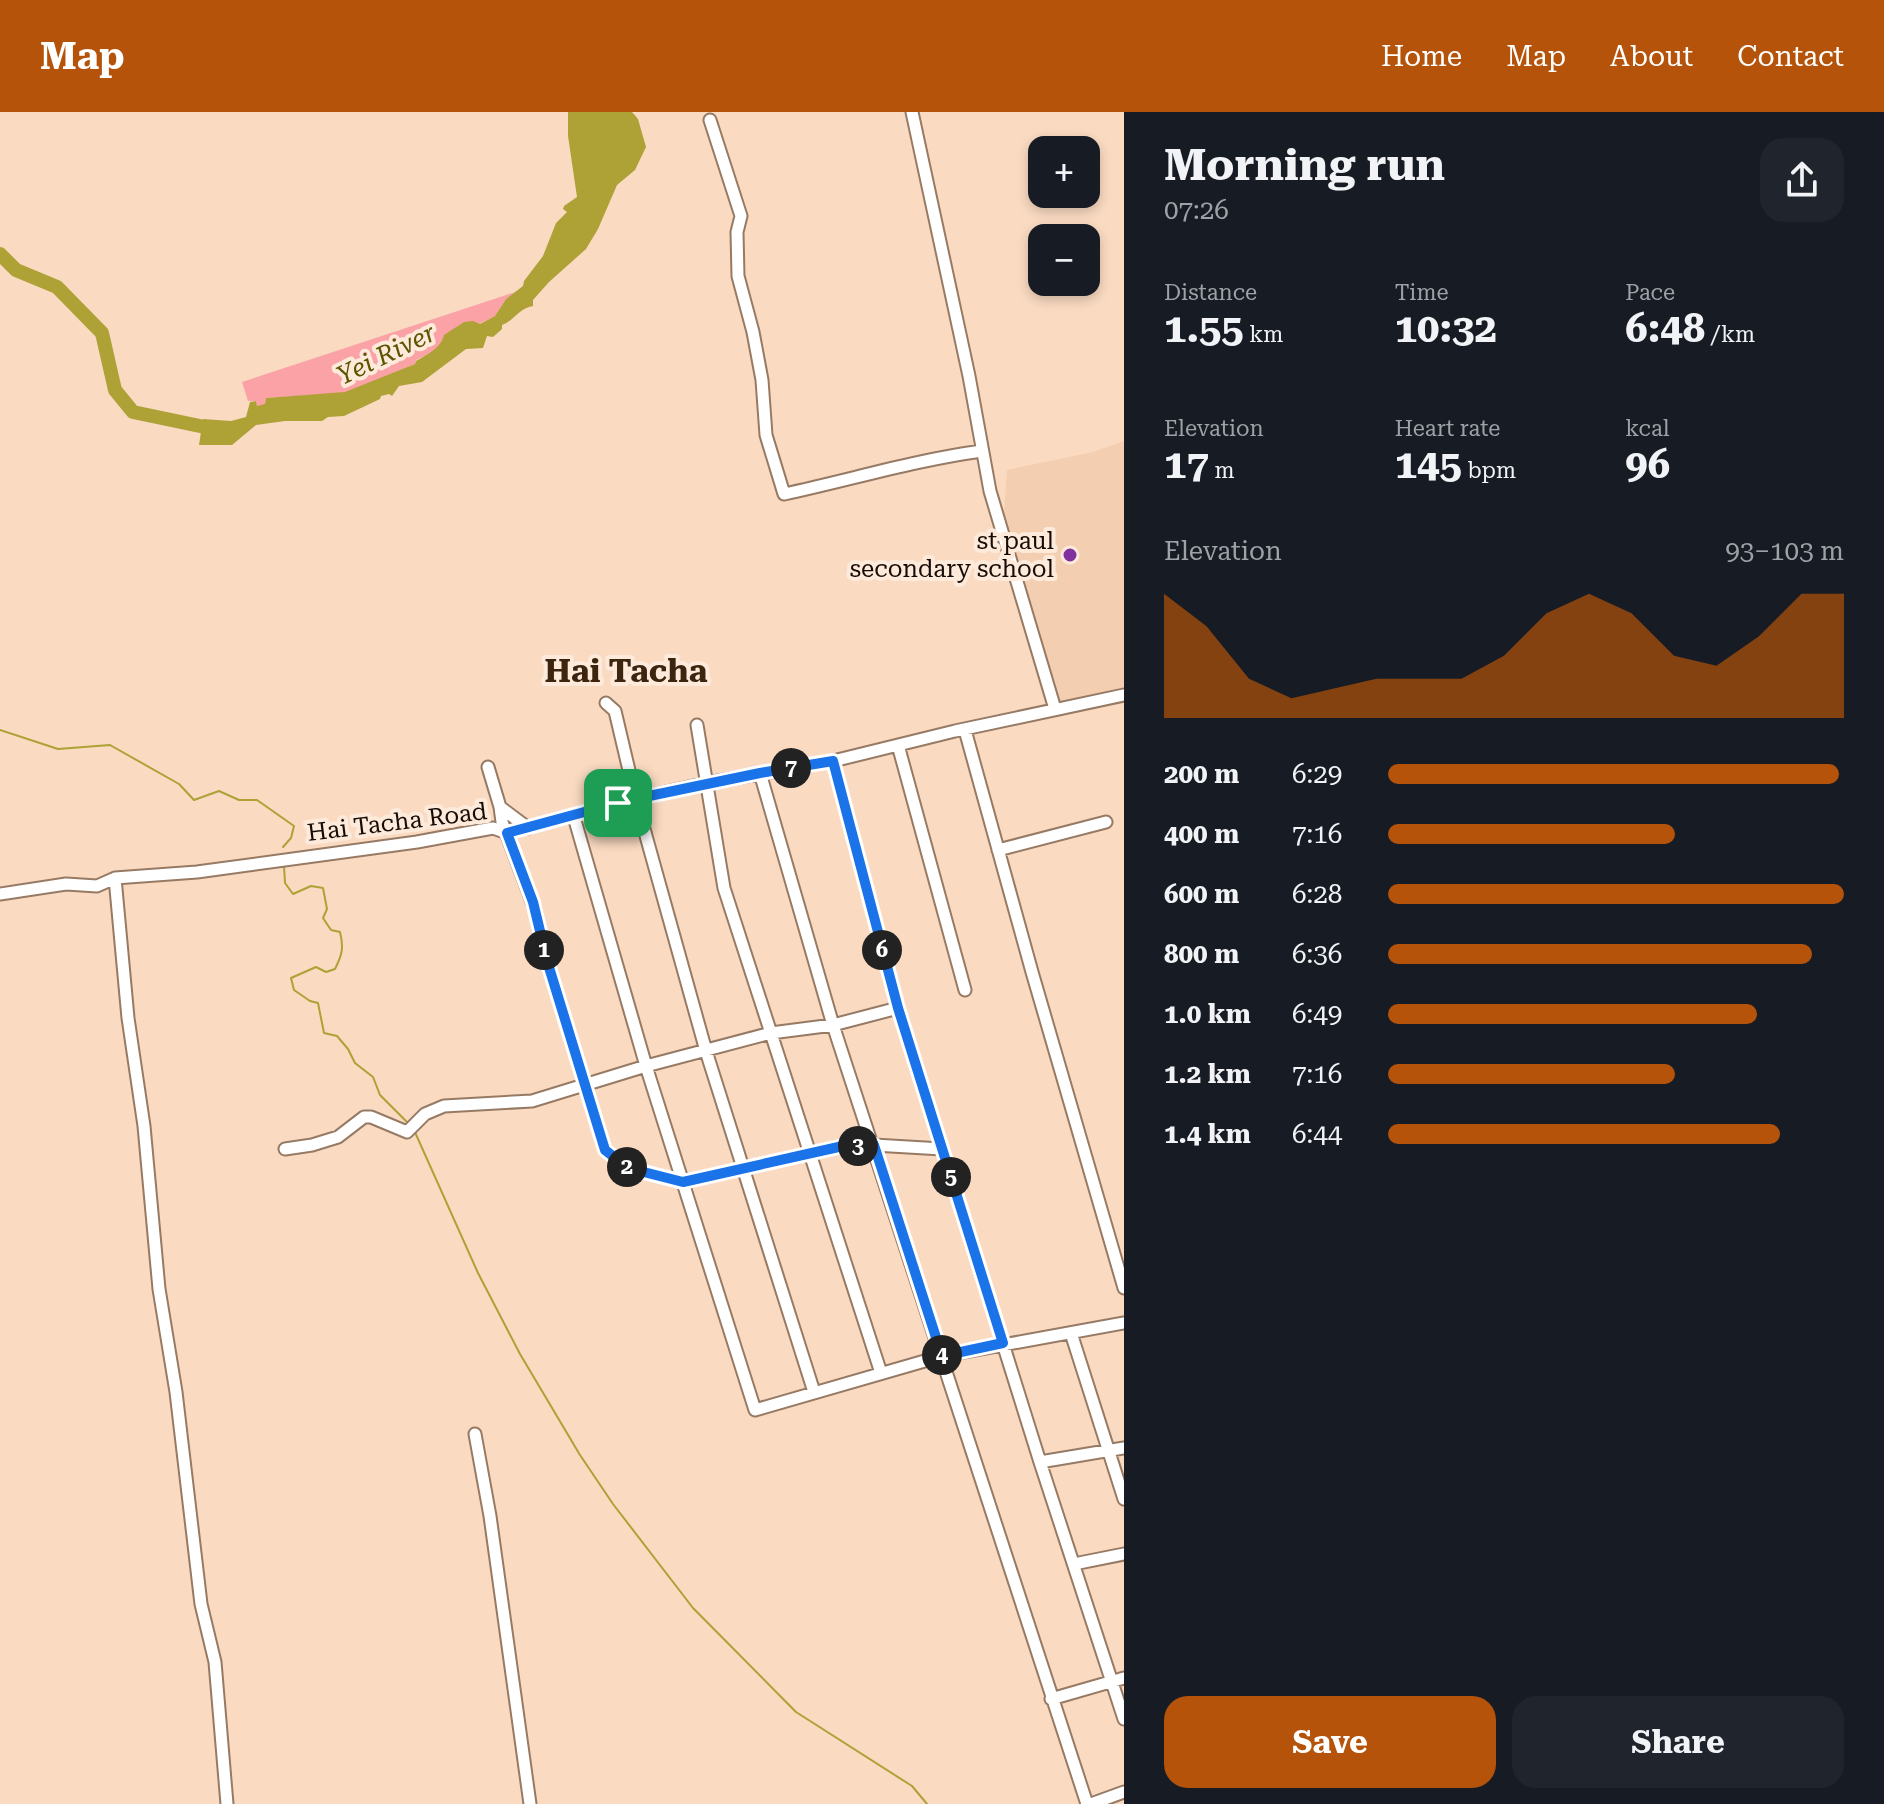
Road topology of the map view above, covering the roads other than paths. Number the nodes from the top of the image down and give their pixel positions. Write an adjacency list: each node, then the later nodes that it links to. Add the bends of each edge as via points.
1 (912, 112): 3 (street)
2 (710, 120): 3 (street, via 741,216 738,276 762,380 766,435 784,494 930,458)
3 (982, 451): 6 (street)
4 (1124, 695): 6 (street, Hai Tacha Road)
5 (606, 703): 14 (street, via 615,711)
6 (1055, 709): 8 (street, Hai Tacha Road)
7 (697, 725): 13 (street)
8 (965, 730): 9 (street, Hai Tacha Road); 20 (street)
9 (898, 745): 10 (street, Hai Tacha Road); 23 (street)
10 (833, 761): 12 (street, Hai Tacha Road); 24 (street)
11 (488, 767): 15 (street)
12 (760, 773): 13 (street, Hai Tacha Road); 25 (street)
13 (707, 783): 14 (street, Hai Tacha Road); 26 (street, via 724,888)
14 (636, 800): 16 (street, Hai Tacha Road); 27 (street)
15 (500, 807): 18 (street); 19 (street)
16 (574, 817): 18 (street, Hai Tacha Road); 28 (street)
17 (1106, 822): 20 (street)
18 (528, 828): 19 (street, Hai Tacha Road)
19 (507, 833): 21 (street, Hai Tacha Road, via 493,828 197,872); 29 (street, via 533,902)
20 (998, 850): 36 (street)
21 (115, 878): 22 (street, Hai Tacha Road, via 97,886 66,884); 55 (street, via 159,1289 201,1604 215,1662)
22 (0, 894)
23 (965, 990)
24 (898, 1008): 25 (street); 32 (street)
25 (833, 1025): 26 (street); 30 (street)
26 (771, 1033): 27 (street); 33 (street)
27 (706, 1051): 28 (street); 34 (street)
28 (646, 1066): 29 (street); 35 (street)
29 (585, 1086): 31 (street, via 532,1101 444,1106 425,1114 407,1132 364,1117 338,1137); 35 (street, via 605,1150 628,1168)
30 (874, 1145): 32 (street); 33 (street); 40 (street)
31 (285, 1149)
32 (942, 1149): 39 (street)
33 (810, 1154): 34 (street); 41 (street)
34 (744, 1170): 35 (street); 42 (street)
35 (683, 1182): 42 (street, via 755,1410)
36 (1124, 1288)
37 (1124, 1323): 38 (street)
38 (1071, 1333): 39 (street); 45 (street)
39 (1003, 1343): 40 (street); 46 (street)
40 (942, 1356): 41 (street); 52 (street)
41 (881, 1373): 42 (street)
42 (814, 1392)
43 (475, 1434): 56 (street)
44 (1124, 1448): 45 (street)
45 (1108, 1451): 46 (street); 47 (street)
46 (1040, 1462): 49 (street)
47 (1124, 1499)
48 (1124, 1554): 49 (street)
49 (1074, 1564): 51 (street)
50 (1124, 1678): 51 (street)
51 (1111, 1681): 52 (street); 53 (street)
52 (1051, 1699): 57 (street)
53 (1124, 1719)
54 (1124, 1792): 57 (street)
55 (227, 1804)
56 (530, 1804)
57 (1089, 1804)

